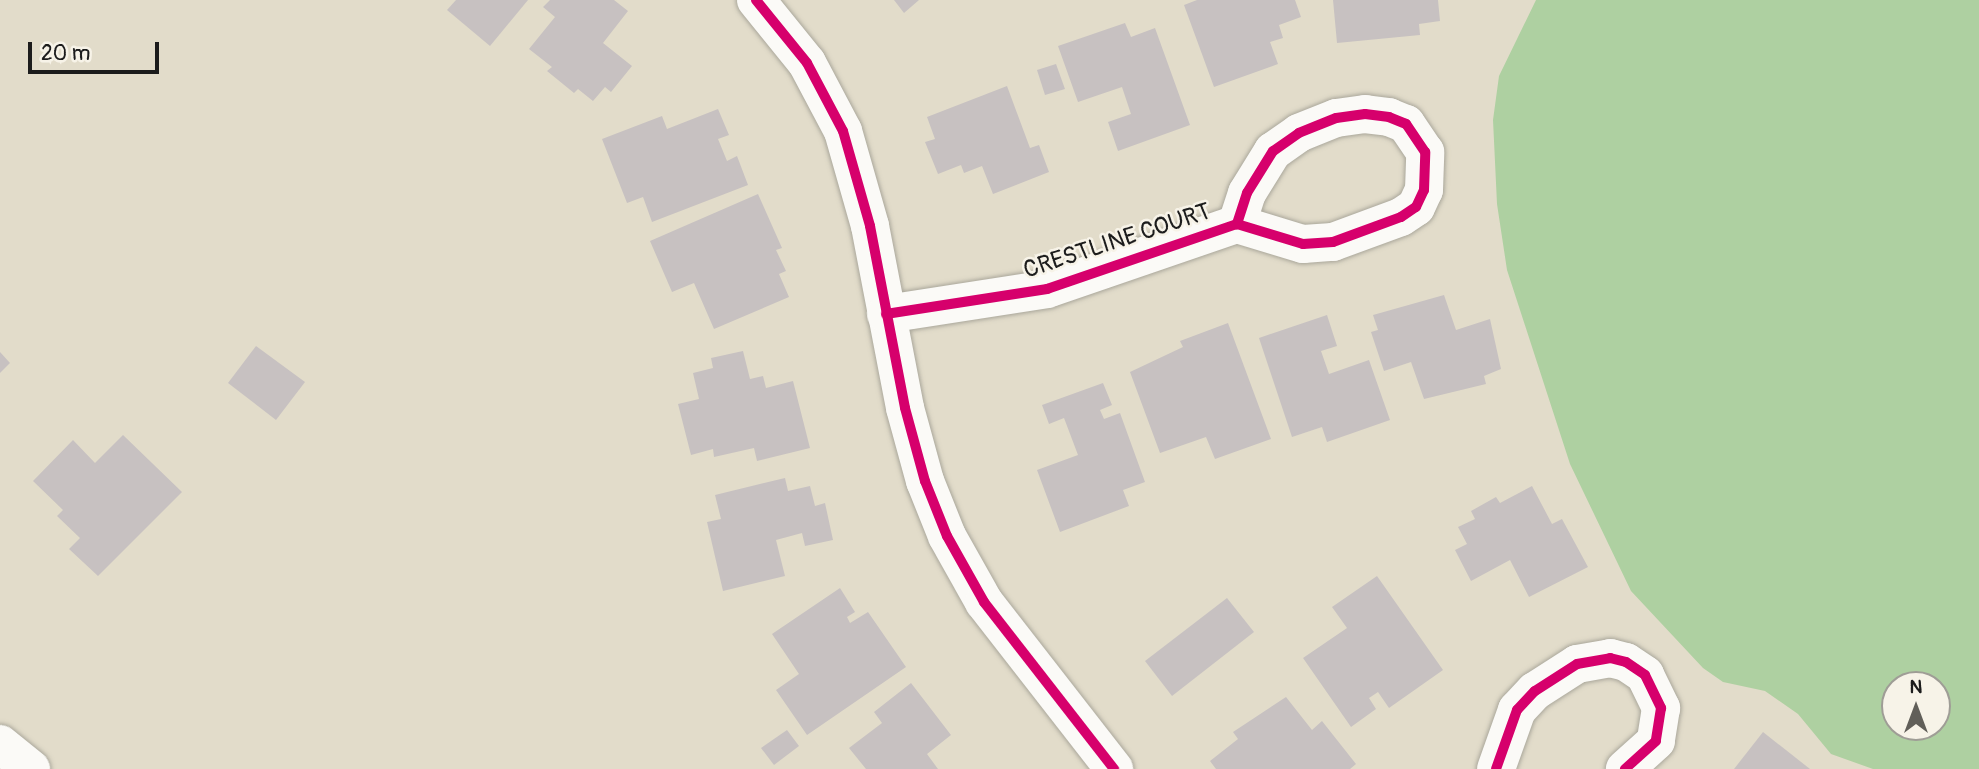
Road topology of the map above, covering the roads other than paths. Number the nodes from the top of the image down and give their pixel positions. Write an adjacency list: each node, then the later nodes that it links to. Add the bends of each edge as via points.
1 (756, 0): 3 (street, via 807,63 843,131 870,226)
2 (1237, 223): 2 (street, CRESTLINE COURT, via 1303,244 1333,242 1380,226 1416,207 1424,190 1425,152 1406,124 1389,117 1336,118 1299,133 1273,151 1247,193); 3 (street, CRESTLINE COURT, via 1046,289)
3 (886, 314): 6 (street, via 925,481 947,536 984,602)
4 (0, 744): 5 (street)
5 (31, 769)
6 (1114, 769)
7 (1496, 769): 8 (street, via 1517,710 1535,691 1577,664 1610,659 1626,662 1645,675 1661,708 1656,741)
8 (1625, 769)

